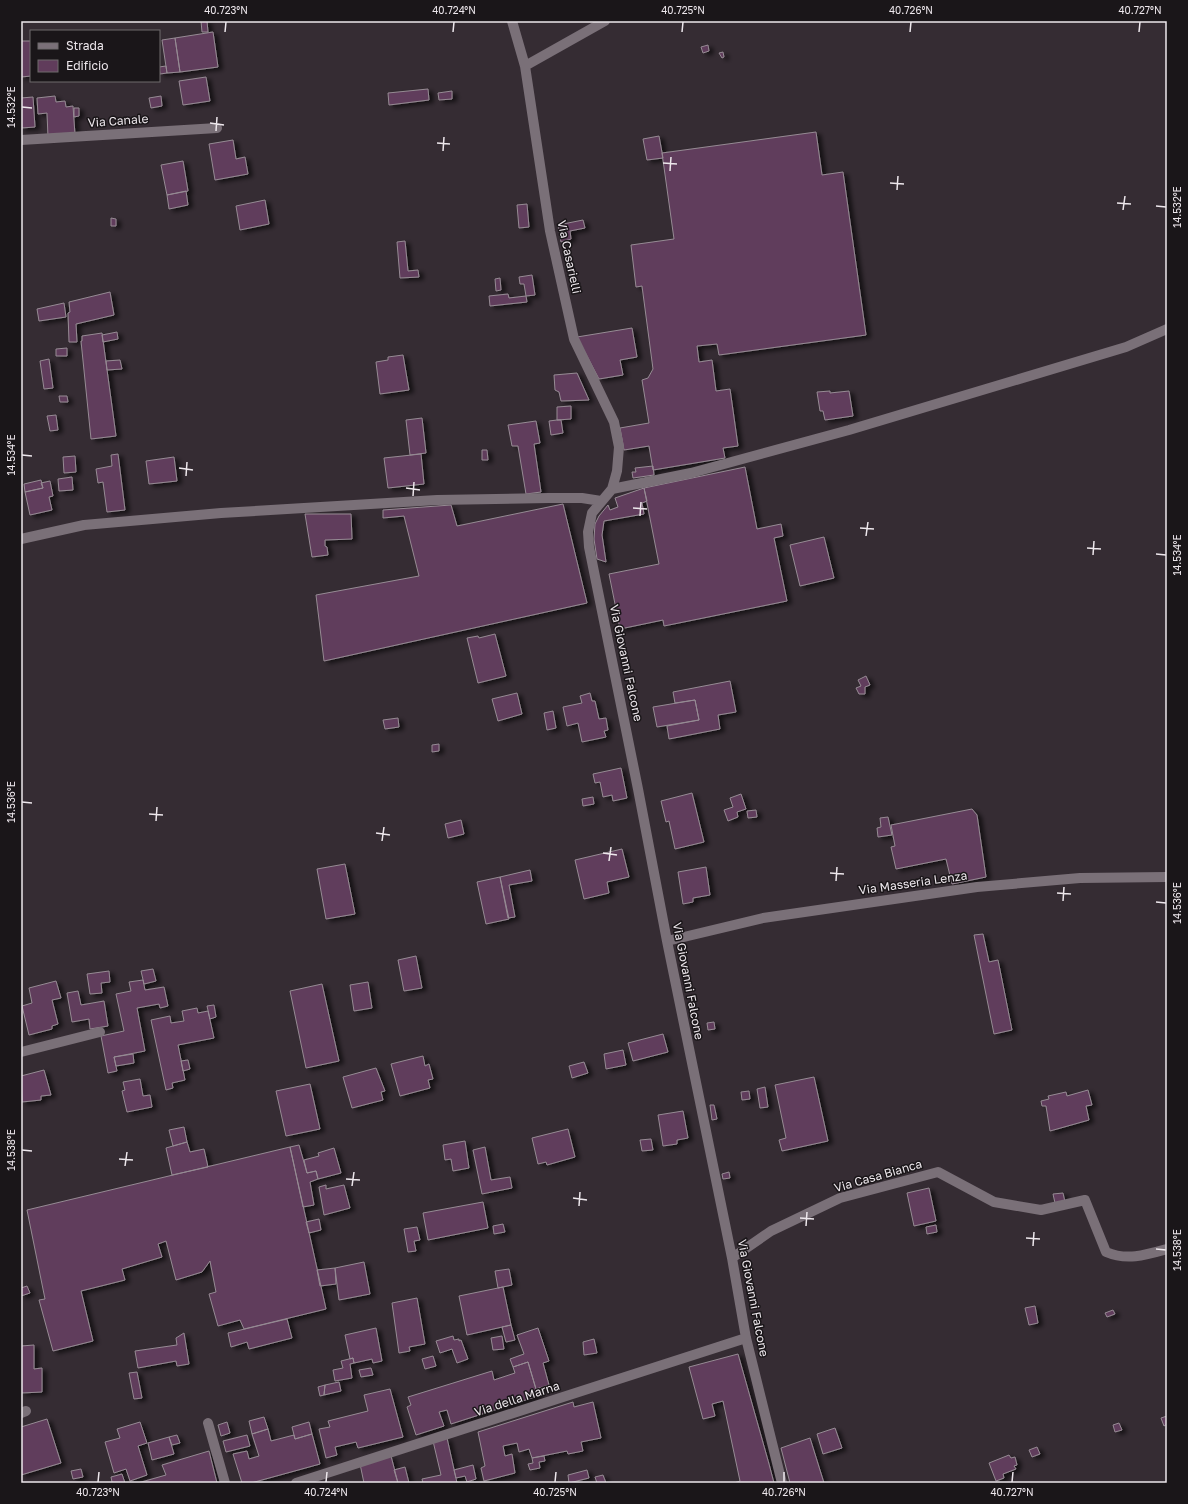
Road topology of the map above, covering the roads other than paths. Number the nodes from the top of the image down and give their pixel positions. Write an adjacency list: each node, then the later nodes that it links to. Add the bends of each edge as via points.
1 (512, 21): 3 (street, Via Casarielli)
2 (605, 21): 3 (street)
3 (525, 66): 7 (street, Via Casarielli, via 550,231 574,339 614,422 619,447)
4 (218, 128): 5 (street, Via Canale)
5 (21, 140)
6 (1167, 329): 7 (street, via 1126,347 849,430 691,472)
7 (612, 489): 8 (street, Via Giovanni Falcone)
8 (601, 501): 9 (street, via 549,498 437,500 221,514 84,525); 11 (street, Via Giovanni Falcone, via 592,512 588,532 589,547)
9 (21, 539)
10 (1167, 877): 11 (street, Via Masseria Lenza, via 1080,878 977,887 763,918)
11 (666, 941): 15 (street, Via Giovanni Falcone)
12 (100, 1032): 13 (street)
13 (21, 1052)
14 (1167, 1249): 15 (street, Via Casa Bianca, via 1141,1257 1117,1257 1106,1252 1085,1200 1040,1210 994,1202 938,1172 840,1198 771,1231)
15 (732, 1258): 16 (street, Via Giovanni Falcone)
16 (746, 1338): 19 (street, Via della Marna); 20 (street, Via Giovanni Falcone)
17 (208, 1423): 18 (street)
18 (225, 1483)
19 (296, 1483)
20 (782, 1483)

